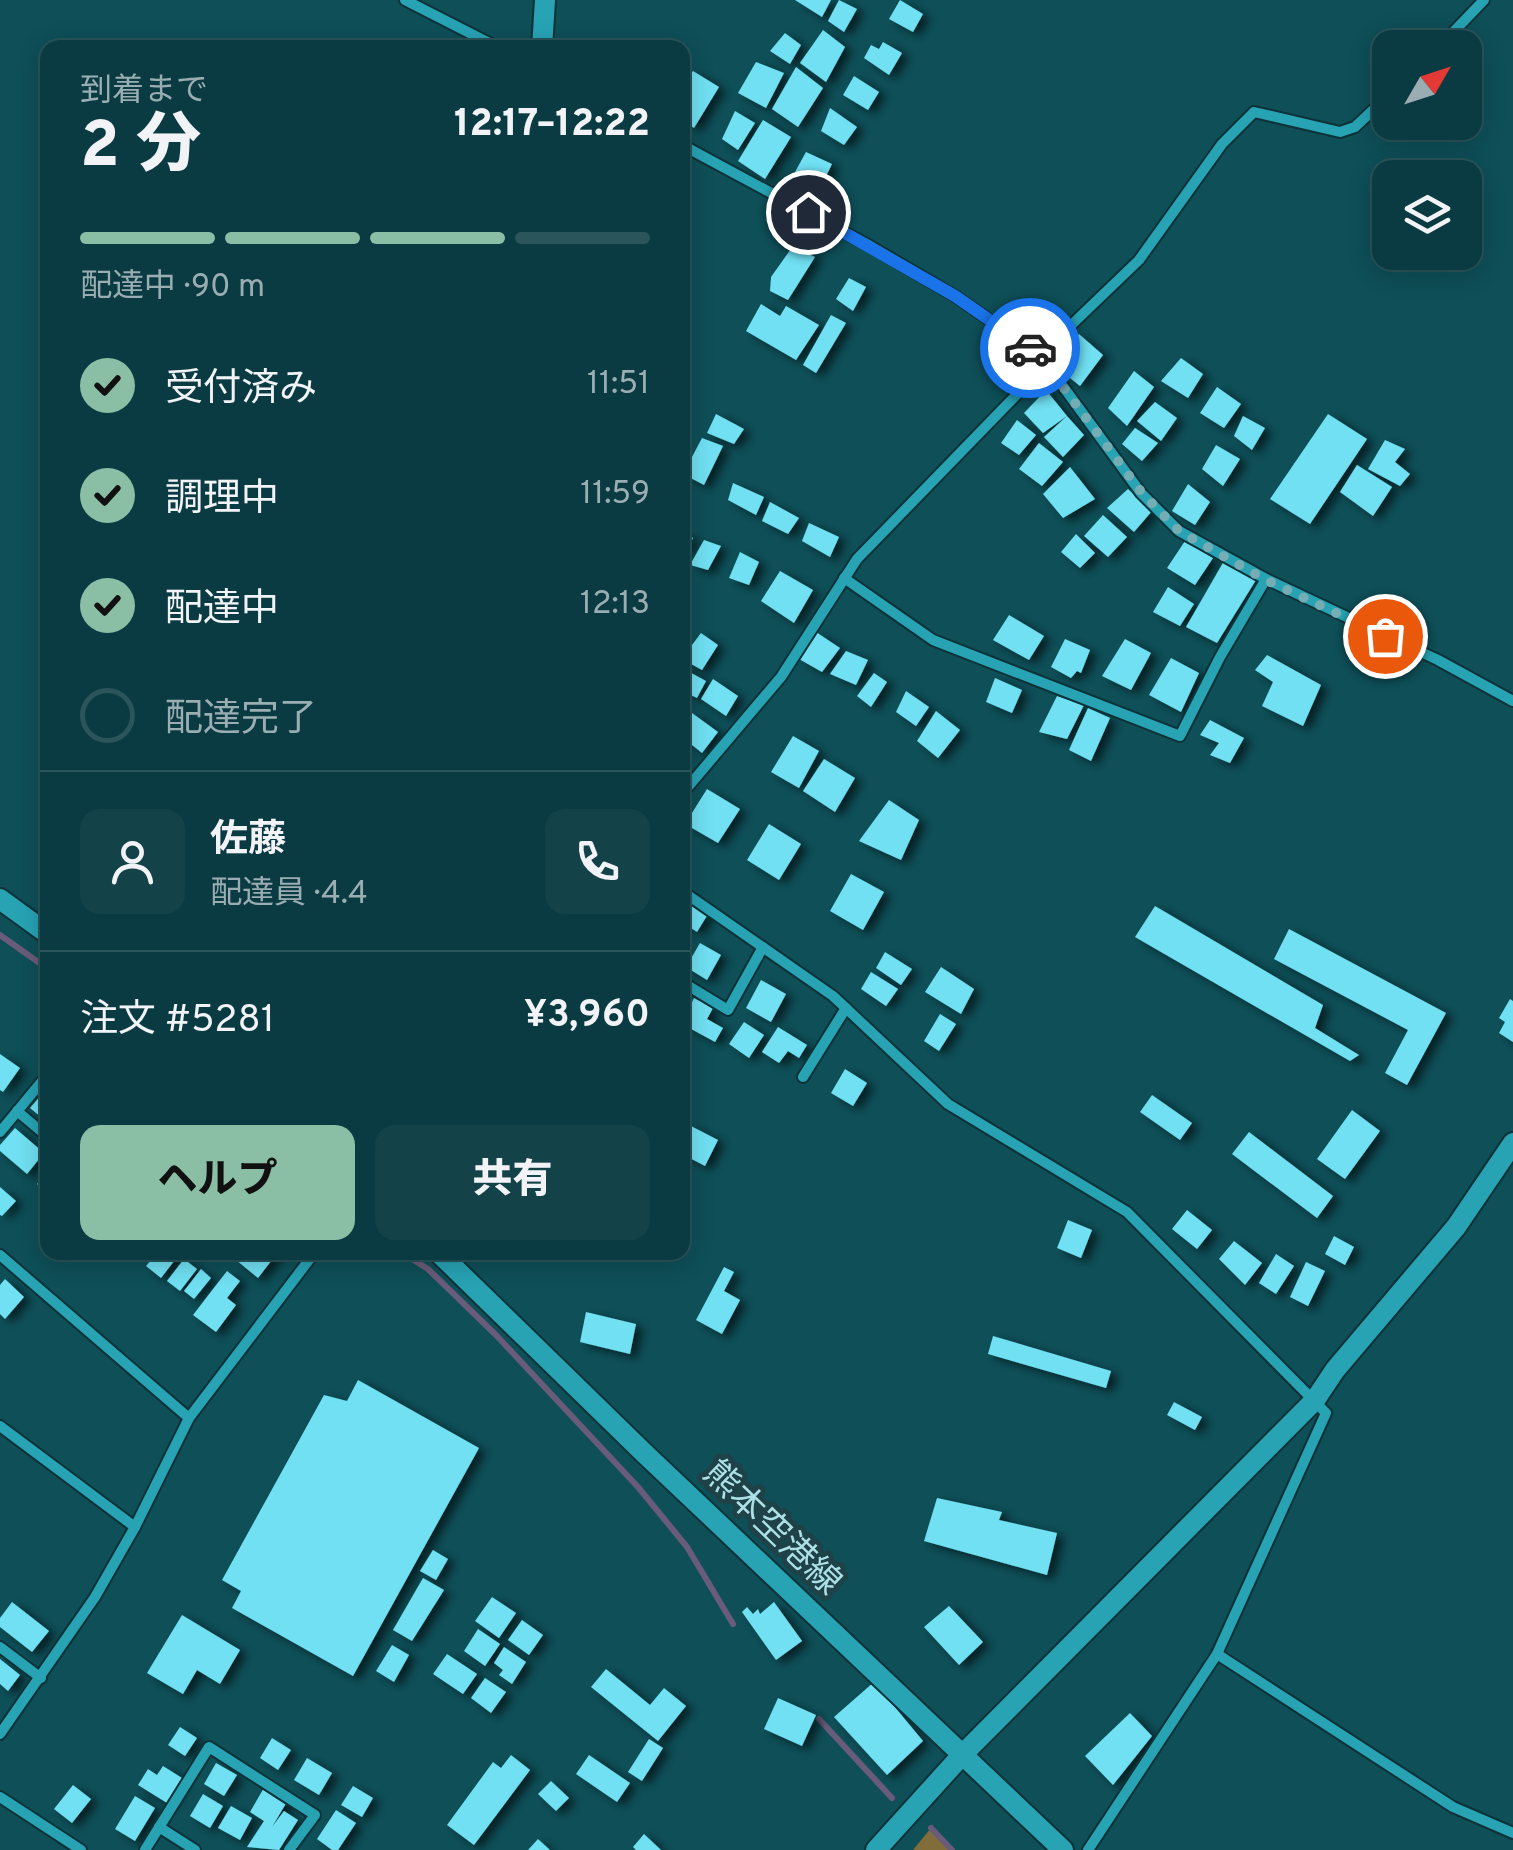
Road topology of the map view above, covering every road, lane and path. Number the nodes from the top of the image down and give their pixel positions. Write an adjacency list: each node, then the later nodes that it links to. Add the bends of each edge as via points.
1 (406, 0): 5 (street)
2 (546, 0): 6 (main road)
3 (1484, 0): 4 (street)
4 (1455, 30)
5 (483, 40)
6 (543, 40)
7 (1372, 111): 9 (street, via 1340,132 1254,112 1222,144 1138,260)
8 (690, 149): 9 (street, via 955,296)
9 (1040, 356): 10 (street)
10 (1048, 369): 11 (street, via 1014,396); 12 (street, via 1179,531)
11 (844, 578): 12 (street, via 933,640 1180,736); 14 (street, via 781,677)
12 (1266, 580): 13 (street)
13 (1513, 701)
14 (690, 785)
15 (690, 897): 18 (street)
16 (0, 899): 17 (main road)
17 (40, 928)
18 (763, 947): 19 (street, via 728,1010); 20 (street)
19 (690, 987)
20 (846, 1008): 21 (street); 30 (street, via 948,1104 1127,1212)
21 (803, 1077)
22 (40, 1084): 23 (street)
23 (17, 1111): 24 (street); 25 (street)
24 (1, 1130)
25 (40, 1130)
26 (1513, 1143): 30 (main road, via 1456,1227)
27 (0, 1255): 31 (street)
28 (310, 1260): 31 (street)
29 (446, 1260): 38 (main road, 熊本空港線)
30 (1315, 1400): 35 (street, via 1326,1413); 38 (main road)
31 (189, 1418): 33 (street)
32 (0, 1426): 33 (street)
33 (135, 1527): 36 (street)
34 (0, 1647): 36 (street)
35 (1216, 1654): 41 (street, via 1452,1806); 48 (street)
36 (41, 1678): 37 (street)
37 (0, 1734)
38 (965, 1752): 46 (main road); 47 (main road, 熊本空港線)
39 (0, 1797): 42 (street)
40 (159, 1828): 43 (street); 44 (street); 45 (street, via 209,1748 315,1815)
41 (1513, 1834)
42 (82, 1850)
43 (144, 1850)
44 (195, 1850)
45 (289, 1850)
46 (876, 1850)
47 (1063, 1850)
48 (1088, 1850)

